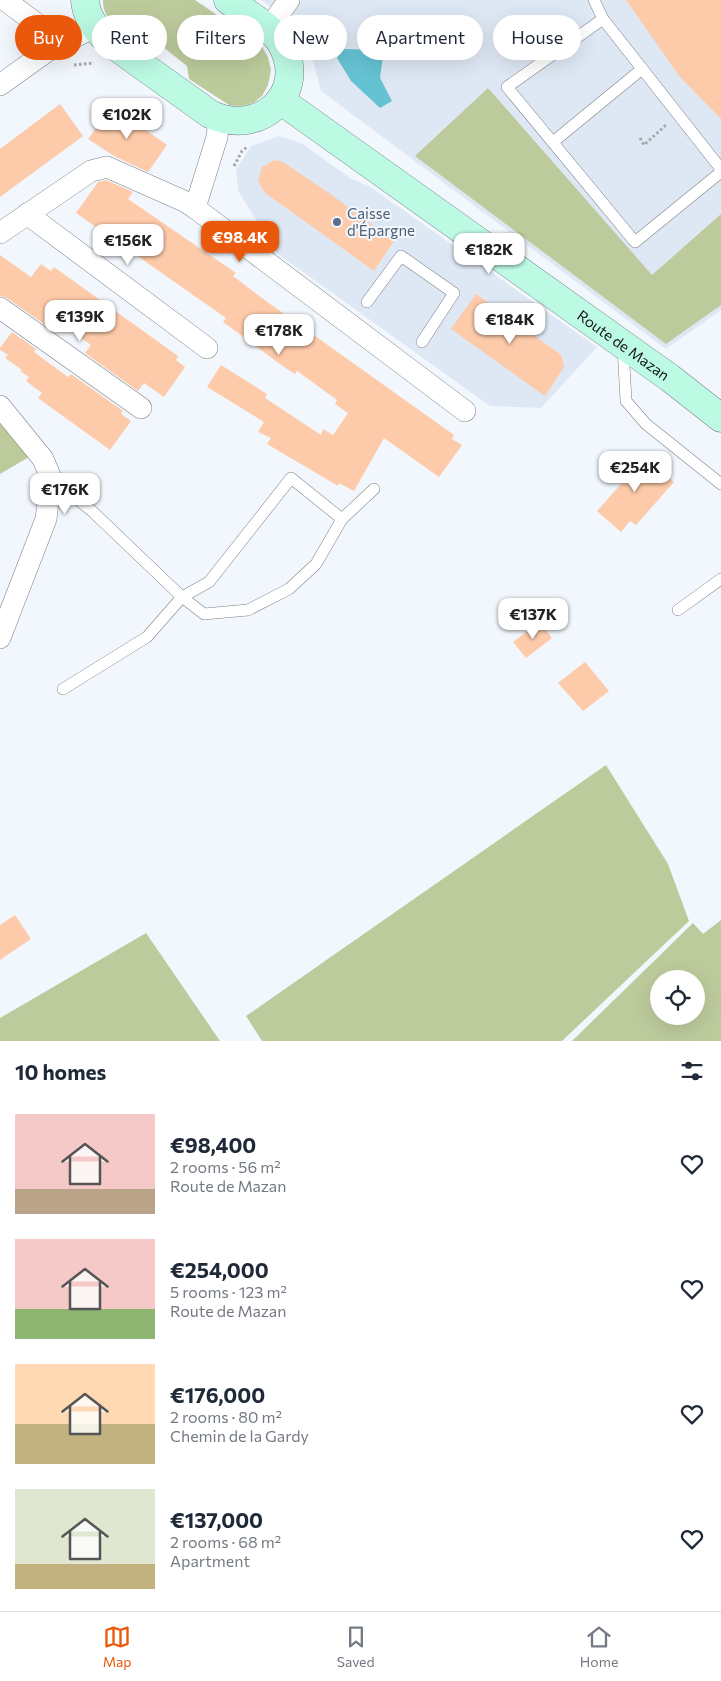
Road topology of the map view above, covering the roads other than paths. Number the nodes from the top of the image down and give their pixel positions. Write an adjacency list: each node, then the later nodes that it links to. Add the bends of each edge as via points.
1 (5, 0): 6 (street)
2 (85, 0): 8 (main road)
3 (228, 0): 9 (main road)
4 (290, 0): 9 (street)
5 (594, 0): 7 (lane)
6 (25, 15)
7 (603, 19): 12 (lane); 16 (lane, via 507,87)
8 (92, 22)
9 (268, 29): 14 (main road, via 281,43 288,65 289,78)
10 (35, 60): 13 (street)
11 (135, 60): 15 (main road)
12 (642, 69): 16 (lane); 17 (lane)
13 (0, 85)
14 (280, 100): 15 (main road, via 265,114 248,121); 24 (main road, Route de Mazan)
15 (219, 118): 18 (street, via 217,136)
16 (553, 142): 17 (lane, via 635,242)
17 (721, 170)
18 (195, 208): 19 (street, via 107,167 91,171); 28 (street)
19 (27, 214): 20 (street); 25 (street)
20 (0, 233)
21 (367, 302): 23 (lane, via 401,256 454,293)
22 (0, 308): 27 (street)
23 (422, 342)
24 (624, 345): 29 (main road, Route de Mazan); 31 (lane, via 626,401 646,424)
25 (207, 348)
26 (0, 406): 30 (street, via 43,459)
27 (141, 408)
28 (465, 411)
29 (721, 418)
30 (51, 478): 35 (lane, via 92,511); 37 (street, via 46,519)
31 (721, 484)
32 (374, 489): 33 (lane)
33 (342, 519): 35 (lane, via 316,564 289,590 248,610 204,614); 35 (lane, via 291,478 209,582)
34 (721, 579): 36 (lane)
35 (182, 597): 38 (lane, via 147,637)
36 (678, 610)
37 (0, 638)
38 (63, 689)

